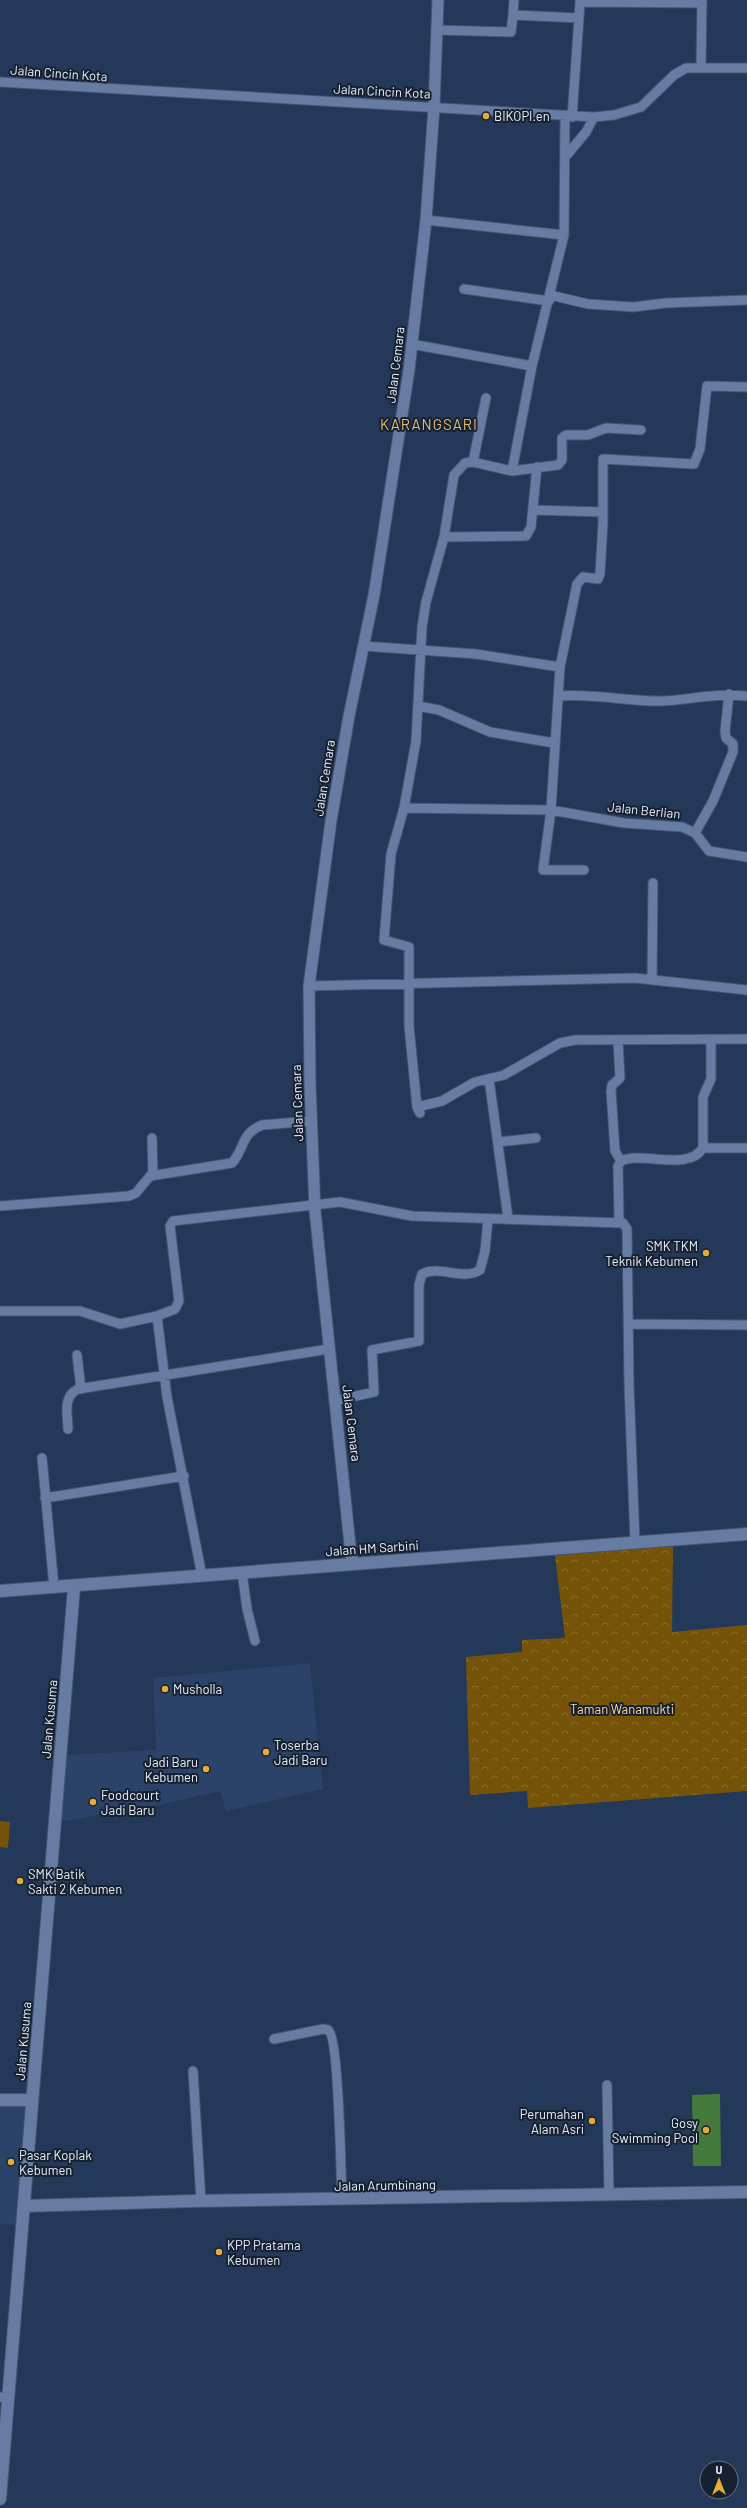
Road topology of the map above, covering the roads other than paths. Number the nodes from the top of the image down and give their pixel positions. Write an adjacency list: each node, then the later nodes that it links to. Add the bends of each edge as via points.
1 (438, 0): 7 (street, Jalan Cemara)
2 (514, 0): 5 (street)
3 (580, 1): 4 (street); 6 (street)
4 (702, 2): 8 (street)
5 (513, 15): 6 (street); 7 (street, via 511,32)
6 (579, 18): 12 (street)
7 (436, 30): 11 (street, Jalan Cemara)
8 (701, 68): 9 (street, Jalan Cincin Kota); 13 (street, Jalan Cincin Kota, via 686,68 674,75 646,104 632,111)
9 (747, 68)
10 (0, 82): 11 (street, Jalan Cincin Kota)
11 (434, 107): 12 (street, Jalan Cincin Kota); 15 (street, Jalan Cemara)
12 (569, 117): 13 (street, Jalan Cincin Kota); 14 (street)
13 (594, 117): 14 (street, via 586,132)
14 (566, 156): 16 (street)
15 (426, 220): 16 (street); 20 (street, Jalan Cemara)
16 (564, 235): 18 (street)
17 (464, 289): 18 (street)
18 (550, 298): 19 (street, via 632,307 666,302); 21 (street)
19 (747, 300)
20 (412, 344): 21 (street); 31 (street, Jalan Cemara, via 374,595)
21 (532, 366): 27 (street)
22 (747, 387): 29 (street, via 707,386 700,450 694,464 603,459)
23 (486, 398): 25 (street)
24 (641, 430): 26 (street, via 606,428 588,435 566,435 562,438 560,464)
25 (473, 462): 27 (street); 30 (street, via 465,463 454,475)
26 (537, 467): 27 (street); 28 (street)
27 (512, 471)
28 (533, 510): 29 (street); 30 (street, via 530,531 524,537)
29 (603, 512): 33 (street, via 600,574 598,579 583,577 577,584)
30 (444, 537): 32 (street, via 426,602)
31 (363, 646): 32 (street); 47 (street, Jalan Cemara, via 331,821)
32 (421, 649): 33 (street, via 476,654); 37 (street)
33 (560, 667): 35 (street)
34 (729, 694): 35 (street, via 664,701 597,695); 36 (street); 41 (street, via 725,731 726,738 733,744 733,752 713,802)
35 (559, 696): 38 (street)
36 (747, 696)
37 (418, 706): 38 (street, via 439,710 490,732); 39 (street, via 416,741)
38 (554, 742): 40 (street)
39 (404, 808): 40 (street, Jalan Berlian); 46 (street, via 391,854 384,940 409,947)
40 (552, 810): 41 (street, Jalan Berlian, via 624,824 682,827); 43 (street, via 543,870)
41 (695, 833): 42 (street, Jalan Berlian, via 709,851)
42 (747, 857)
43 (584, 870)
44 (653, 883): 45 (street)
45 (652, 980): 46 (street, via 567,978); 48 (street)
46 (409, 983): 47 (street); 52 (street, via 410,1026 418,1110 442,1101 462,1087)
47 (310, 986): 53 (street, Jalan Cemara)
48 (747, 990)
49 (618, 1040): 51 (street); 52 (street, via 575,1040 560,1043 504,1075); 59 (street, via 620,1078 611,1087 611,1092 615,1151)
50 (747, 1040): 51 (street)
51 (711, 1041): 57 (street, via 711,1079 703,1097)
52 (489, 1079): 56 (street)
53 (311, 1122): 60 (street, via 269,1124 256,1128 243,1140 235,1160 228,1165); 61 (street, Jalan Cemara)
54 (152, 1138): 60 (street)
55 (536, 1138): 56 (street)
56 (498, 1142): 63 (street)
57 (703, 1148): 58 (street); 59 (street, via 699,1154 688,1158)
58 (747, 1148)
59 (621, 1161): 65 (street, via 618,1166)
60 (153, 1176): 62 (street, via 136,1193 128,1196)
61 (315, 1204): 64 (street, via 340,1202 412,1216); 67 (street, via 171,1222 179,1301 175,1310); 70 (street, Jalan Cemara)
62 (0, 1206)
63 (508, 1218): 64 (street); 65 (street)
64 (488, 1219): 74 (street, via 480,1270 469,1274 439,1271 422,1274 419,1285 419,1341 372,1350 374,1392)
65 (619, 1221): 68 (street, via 625,1224 627,1229)
66 (0, 1311): 67 (street, via 80,1311 120,1324)
67 (157, 1316): 72 (street)
68 (628, 1324): 69 (street); 80 (street)
69 (747, 1325)
70 (329, 1349): 72 (street); 74 (street, Jalan Cemara)
71 (77, 1355): 73 (street)
72 (163, 1376): 73 (street); 77 (street)
73 (82, 1388): 75 (street, via 68,1397)
74 (334, 1401): 81 (street, Jalan Cemara)
75 (68, 1429)
76 (42, 1458): 78 (street)
77 (184, 1476): 78 (street); 83 (street)
78 (45, 1498): 84 (street)
79 (747, 1534): 80 (main road, Jalan HM Sarbini)
80 (636, 1542): 81 (main road, Jalan HM Sarbini)
81 (352, 1564): 82 (main road, Jalan HM Sarbini)
82 (242, 1572): 83 (main road, Jalan HM Sarbini); 87 (street)
83 (202, 1576): 85 (main road, Jalan HM Sarbini)
84 (54, 1587): 85 (main road, Jalan HM Sarbini); 86 (main road, Jalan HM Sarbini)
85 (74, 1587): 92 (main road, Jalan Kusuma)
86 (0, 1591)
87 (255, 1641)
88 (274, 2038): 96 (street, via 323,2029 332,2034 336,2064)
89 (193, 2072): 95 (street)
90 (607, 2085): 94 (street)
91 (0, 2100): 92 (main road)
92 (32, 2100): 97 (main road, Jalan Kusuma)
93 (747, 2192): 94 (main road, Jalan Arumbinang)
94 (609, 2195): 96 (main road, Jalan Arumbinang)
95 (201, 2200): 96 (main road, Jalan Arumbinang); 97 (main road, Jalan Arumbinang)
96 (342, 2200)
97 (24, 2206): 98 (main road, Jalan Kusuma)
98 (4, 2397): 99 (main road, Jalan Kusuma)
99 (0, 2499)

